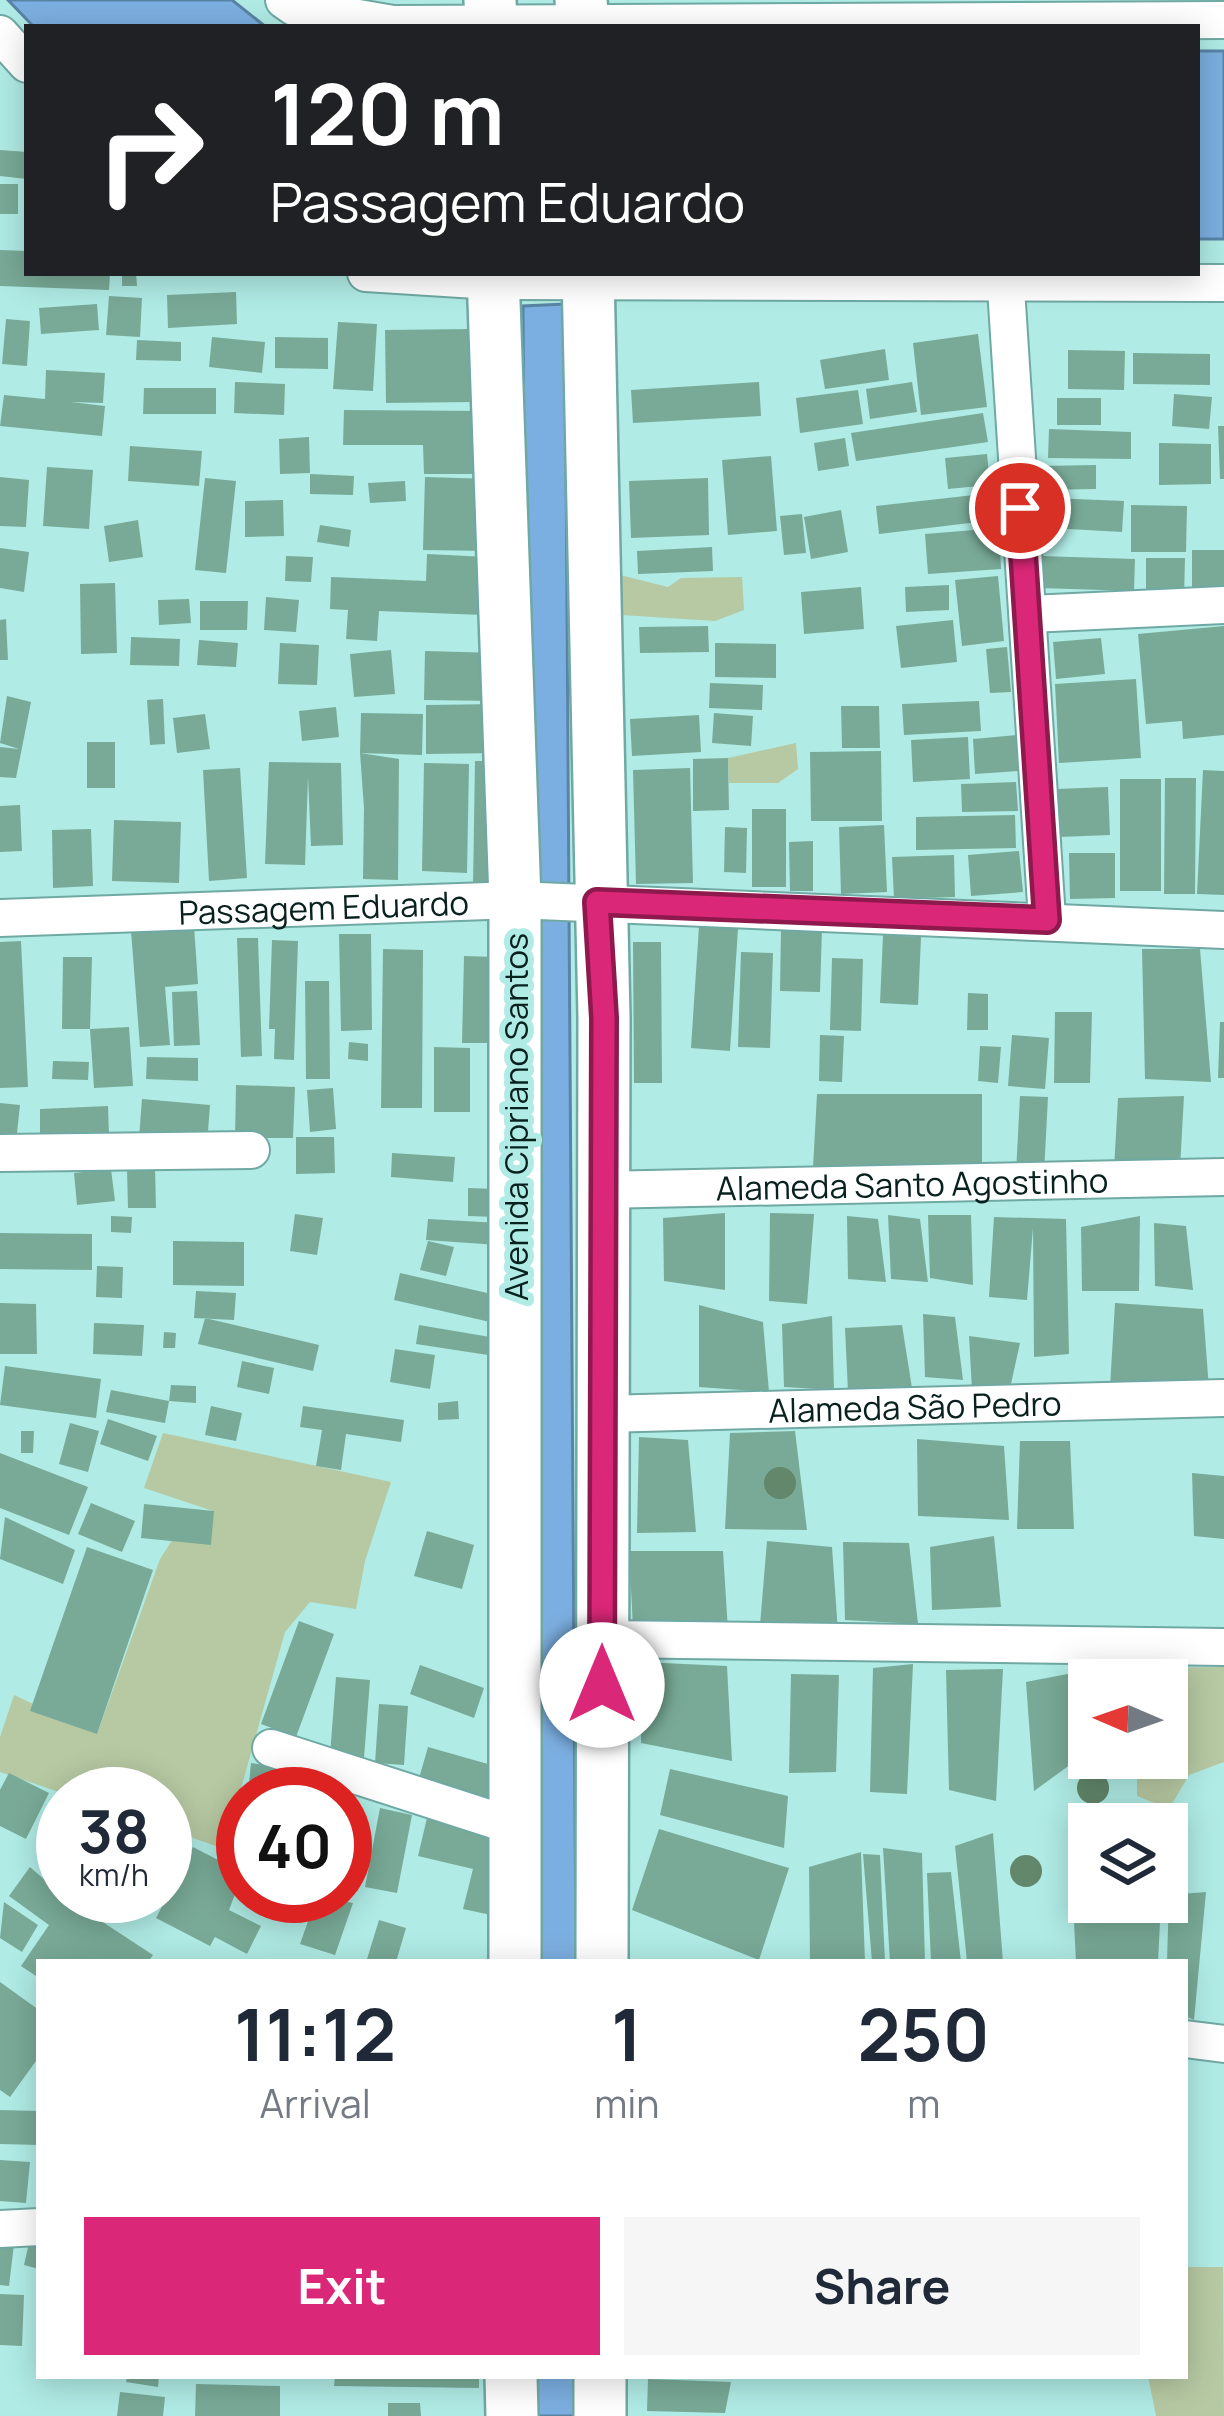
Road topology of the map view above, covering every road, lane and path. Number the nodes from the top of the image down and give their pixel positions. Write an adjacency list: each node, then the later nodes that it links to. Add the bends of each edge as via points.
1 (284, 0): 4 (street, via 393,24)
2 (975, 16): 3 (street); 5 (street)
3 (575, 17): 4 (street)
4 (494, 18)
5 (1224, 20)
6 (0, 34): 7 (street)
7 (24, 61)
8 (445, 276): 9 (street)
9 (497, 278): 10 (street); 15 (street, Avenida Cipriano Santos)
10 (583, 278): 11 (street); 16 (street)
11 (1005, 278): 12 (street); 14 (street)
12 (1224, 283)
13 (1224, 604): 14 (street)
14 (1030, 614): 18 (street)
15 (515, 900): 16 (street, Passagem Eduardo); 17 (street, Passagem Eduardo); 29 (street, Avenida Cipriano Santos)
16 (597, 902): 18 (street, Passagem Eduardo); 23 (street)
17 (0, 918)
18 (1047, 920): 19 (street, Passagem Eduardo)
19 (1224, 930)
20 (251, 1150): 21 (street)
21 (0, 1154)
22 (1224, 1177): 23 (street, Alameda Santo Agostinho)
23 (600, 1190): 25 (street)
24 (1224, 1398): 25 (street, Alameda São Pedro)
25 (603, 1414): 26 (street)
26 (602, 1639): 27 (street); 31 (street)
27 (1224, 1647)
28 (272, 1748): 29 (street)
29 (516, 1828): 30 (street, Avenida Cipriano Santos)
30 (515, 1959)
31 (602, 1959)
32 (1188, 2039): 33 (street)
33 (1224, 2044)
34 (36, 2227): 35 (street)
35 (0, 2229)
36 (511, 2379): 38 (street)
37 (601, 2379): 39 (street)
38 (512, 2416)
39 (599, 2416)

